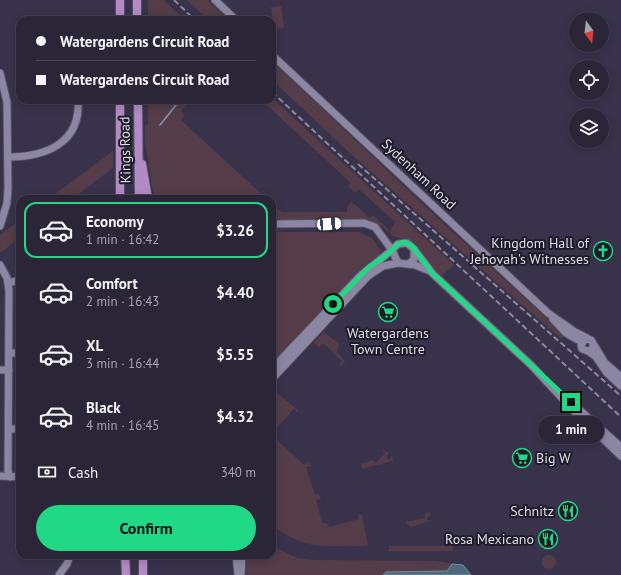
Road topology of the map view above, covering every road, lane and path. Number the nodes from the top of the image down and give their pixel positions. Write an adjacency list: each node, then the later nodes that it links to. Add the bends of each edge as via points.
1 (120, 0): 4 (main road)
2 (137, 0): 5 (main road)
3 (215, 0): 6 (street)
4 (120, 16)
5 (137, 16)
6 (232, 16)
7 (276, 59): 29 (street, Sydenham Road)
8 (0, 73): 13 (street, via 7,102)
9 (78, 104): 13 (street, via 77,121 65,139 40,154)
10 (120, 104): 14 (main road, Kings Road)
11 (138, 104): 12 (main road, Kings Road)
12 (138, 144): 15 (main road, Kings Road); 16 (main road)
13 (8, 157): 18 (street, via 8,196)
14 (120, 195)
15 (139, 195)
16 (147, 195)
17 (276, 224): 19 (street, via 356,222 370,224)
18 (0, 226)
19 (378, 230): 20 (street, via 396,241); 22 (street)
20 (404, 242): 21 (street); 22 (street)
21 (414, 248): 24 (street, via 414,259); 26 (street)
22 (392, 250): 23 (street); 36 (street, via 360,275)
23 (398, 263): 24 (street); 39 (street, via 383,266 368,276)
24 (410, 264): 26 (street, via 422,267)
25 (0, 265): 28 (street)
26 (433, 274): 42 (street)
27 (16, 281): 28 (street)
28 (8, 283): 34 (street)
29 (548, 313): 30 (street, Sydenham Road); 31 (street, Sydenham Road, via 560,328)
30 (587, 338): 31 (street); 32 (street)
31 (581, 345): 33 (street)
32 (594, 345): 33 (street); 40 (street, via 605,363)
33 (588, 351): 41 (street)
34 (9, 353): 35 (street); 38 (street)
35 (16, 353)
36 (276, 365)
37 (0, 370): 38 (street)
38 (9, 370): 43 (street)
39 (276, 375)
40 (621, 377)
41 (621, 386)
42 (557, 391): 45 (street); 46 (street)
43 (9, 429): 44 (street); 48 (street, via 12,468)
44 (16, 429)
45 (621, 447)
46 (621, 456)
47 (0, 476): 48 (street)
48 (10, 476): 49 (street)
49 (16, 477)
50 (69, 559): 55 (street)
51 (125, 559): 56 (main road)
52 (143, 559): 57 (main road)
53 (237, 559): 58 (street)
54 (241, 559): 58 (street)
55 (59, 575)
56 (126, 575)
57 (143, 575)
58 (239, 575)

